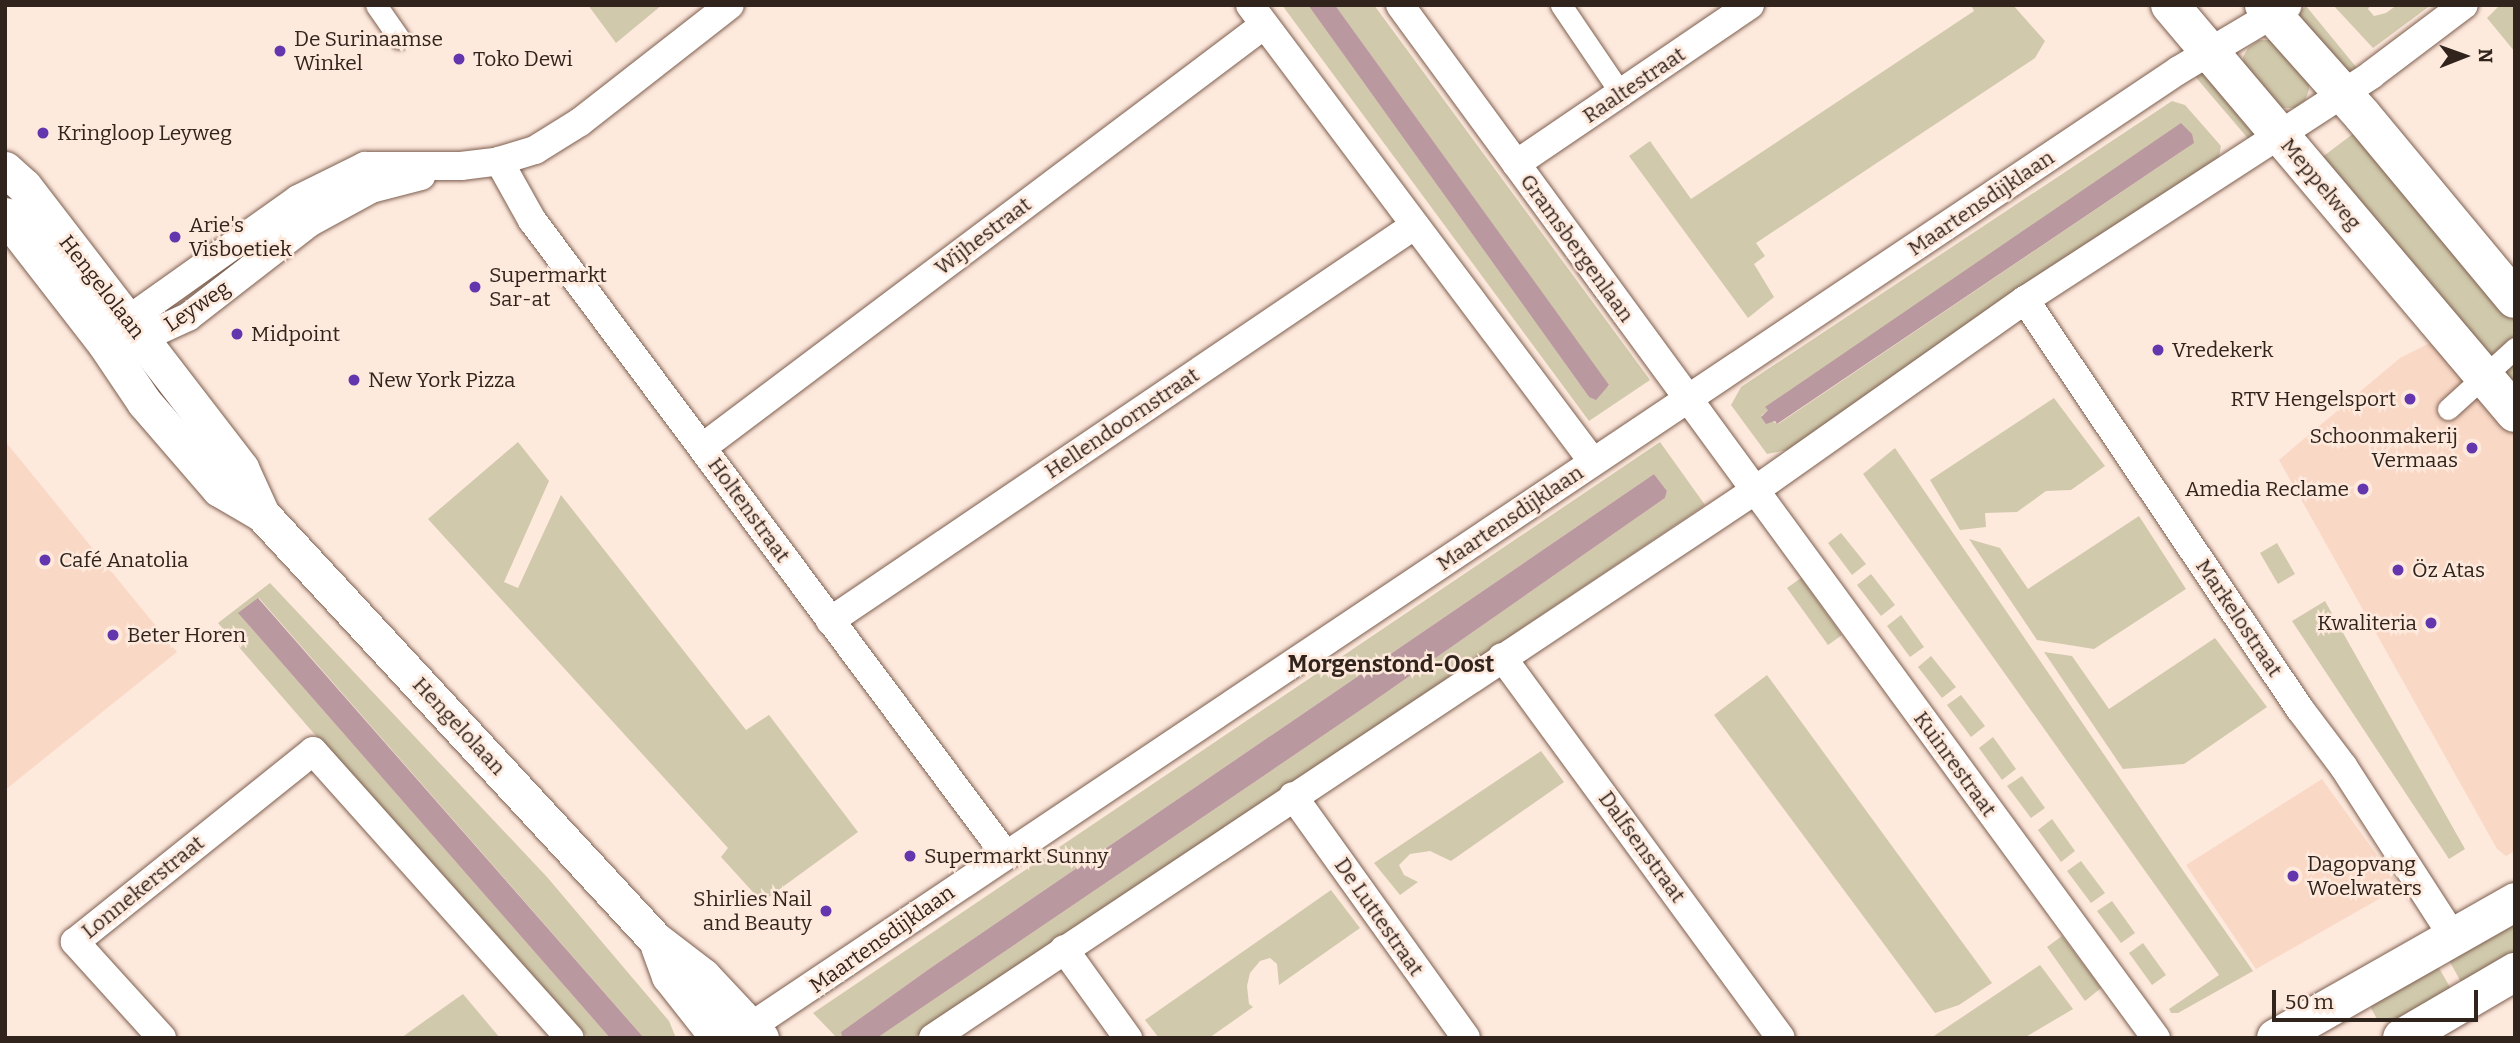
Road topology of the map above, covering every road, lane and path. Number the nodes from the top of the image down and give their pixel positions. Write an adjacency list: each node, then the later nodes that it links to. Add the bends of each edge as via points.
1 (376, 5): 10 (street)
2 (730, 5): 15 (street, Leyweg, via 580,122 535,150)
3 (1400, 5): 16 (street, Gramsbergenlaan)
4 (1561, 5): 13 (street)
5 (1750, 5): 13 (street, Raaltestraat)
6 (2170, 5): 11 (main road, Meppelweg)
7 (2464, 5): 12 (street)
8 (2275, 8): 11 (street, Maartensdijklaan); 12 (main road)
9 (1257, 15): 19 (street); 28 (street, Wijhestraat)
10 (399, 38)
11 (2208, 50): 14 (main road, Meppelweg); 25 (street, Maartensdijklaan)
12 (2342, 92): 14 (street); 20 (main road)
13 (1622, 94): 16 (street, Raaltestraat)
14 (2278, 134): 21 (street); 24 (main road, Meppelweg)
15 (499, 161): 22 (street, Leyweg, via 371,189 309,223 188,317); 28 (street, Holtenstraat, via 532,220)
16 (1516, 164): 25 (street, Gramsbergenlaan)
17 (5, 169): 22 (street, Hengelolaan, via 24,186)
18 (5, 215): 22 (street, Hengelolaan)
19 (1415, 225): 29 (street); 31 (street, Hellendoornstraat)
20 (2515, 299)
21 (2025, 300): 30 (street); 36 (street, Markelostraat, via 2343,766)
22 (125, 334): 39 (street, Hengelolaan, via 145,402 219,489 262,514 655,939 703,976)
23 (2515, 348): 24 (street)
24 (2478, 370): 26 (street); 27 (main road, Meppelweg)
25 (1688, 400): 29 (street, Maartensdijklaan); 30 (street, Gramsbergenlaan)
26 (2448, 409)
27 (2515, 413)
28 (703, 447): 31 (street, Holtenstraat)
29 (1593, 462): 34 (street, Maartensdijklaan)
30 (1754, 491): 32 (street); 46 (street, Kuinrestraat)
31 (830, 621): 34 (street, Holtenstraat)
32 (1502, 657): 33 (street); 45 (street, Dalfsenstraat)
33 (1293, 796): 37 (street); 44 (street, De Luttestraat)
34 (1005, 855): 39 (street, Maartensdijklaan)
35 (2515, 902): 36 (main road)
36 (2453, 937): 47 (main road)
37 (1064, 949): 42 (street); 43 (street)
38 (2515, 972): 48 (main road)
39 (741, 1035)
40 (162, 1038): 41 (street, Lonnekerstraat, via 75,942 313,751)
41 (570, 1038)
42 (933, 1038)
43 (1128, 1038)
44 (1466, 1038)
45 (1781, 1038)
46 (2156, 1038)
47 (2276, 1038)
48 (2402, 1038)

